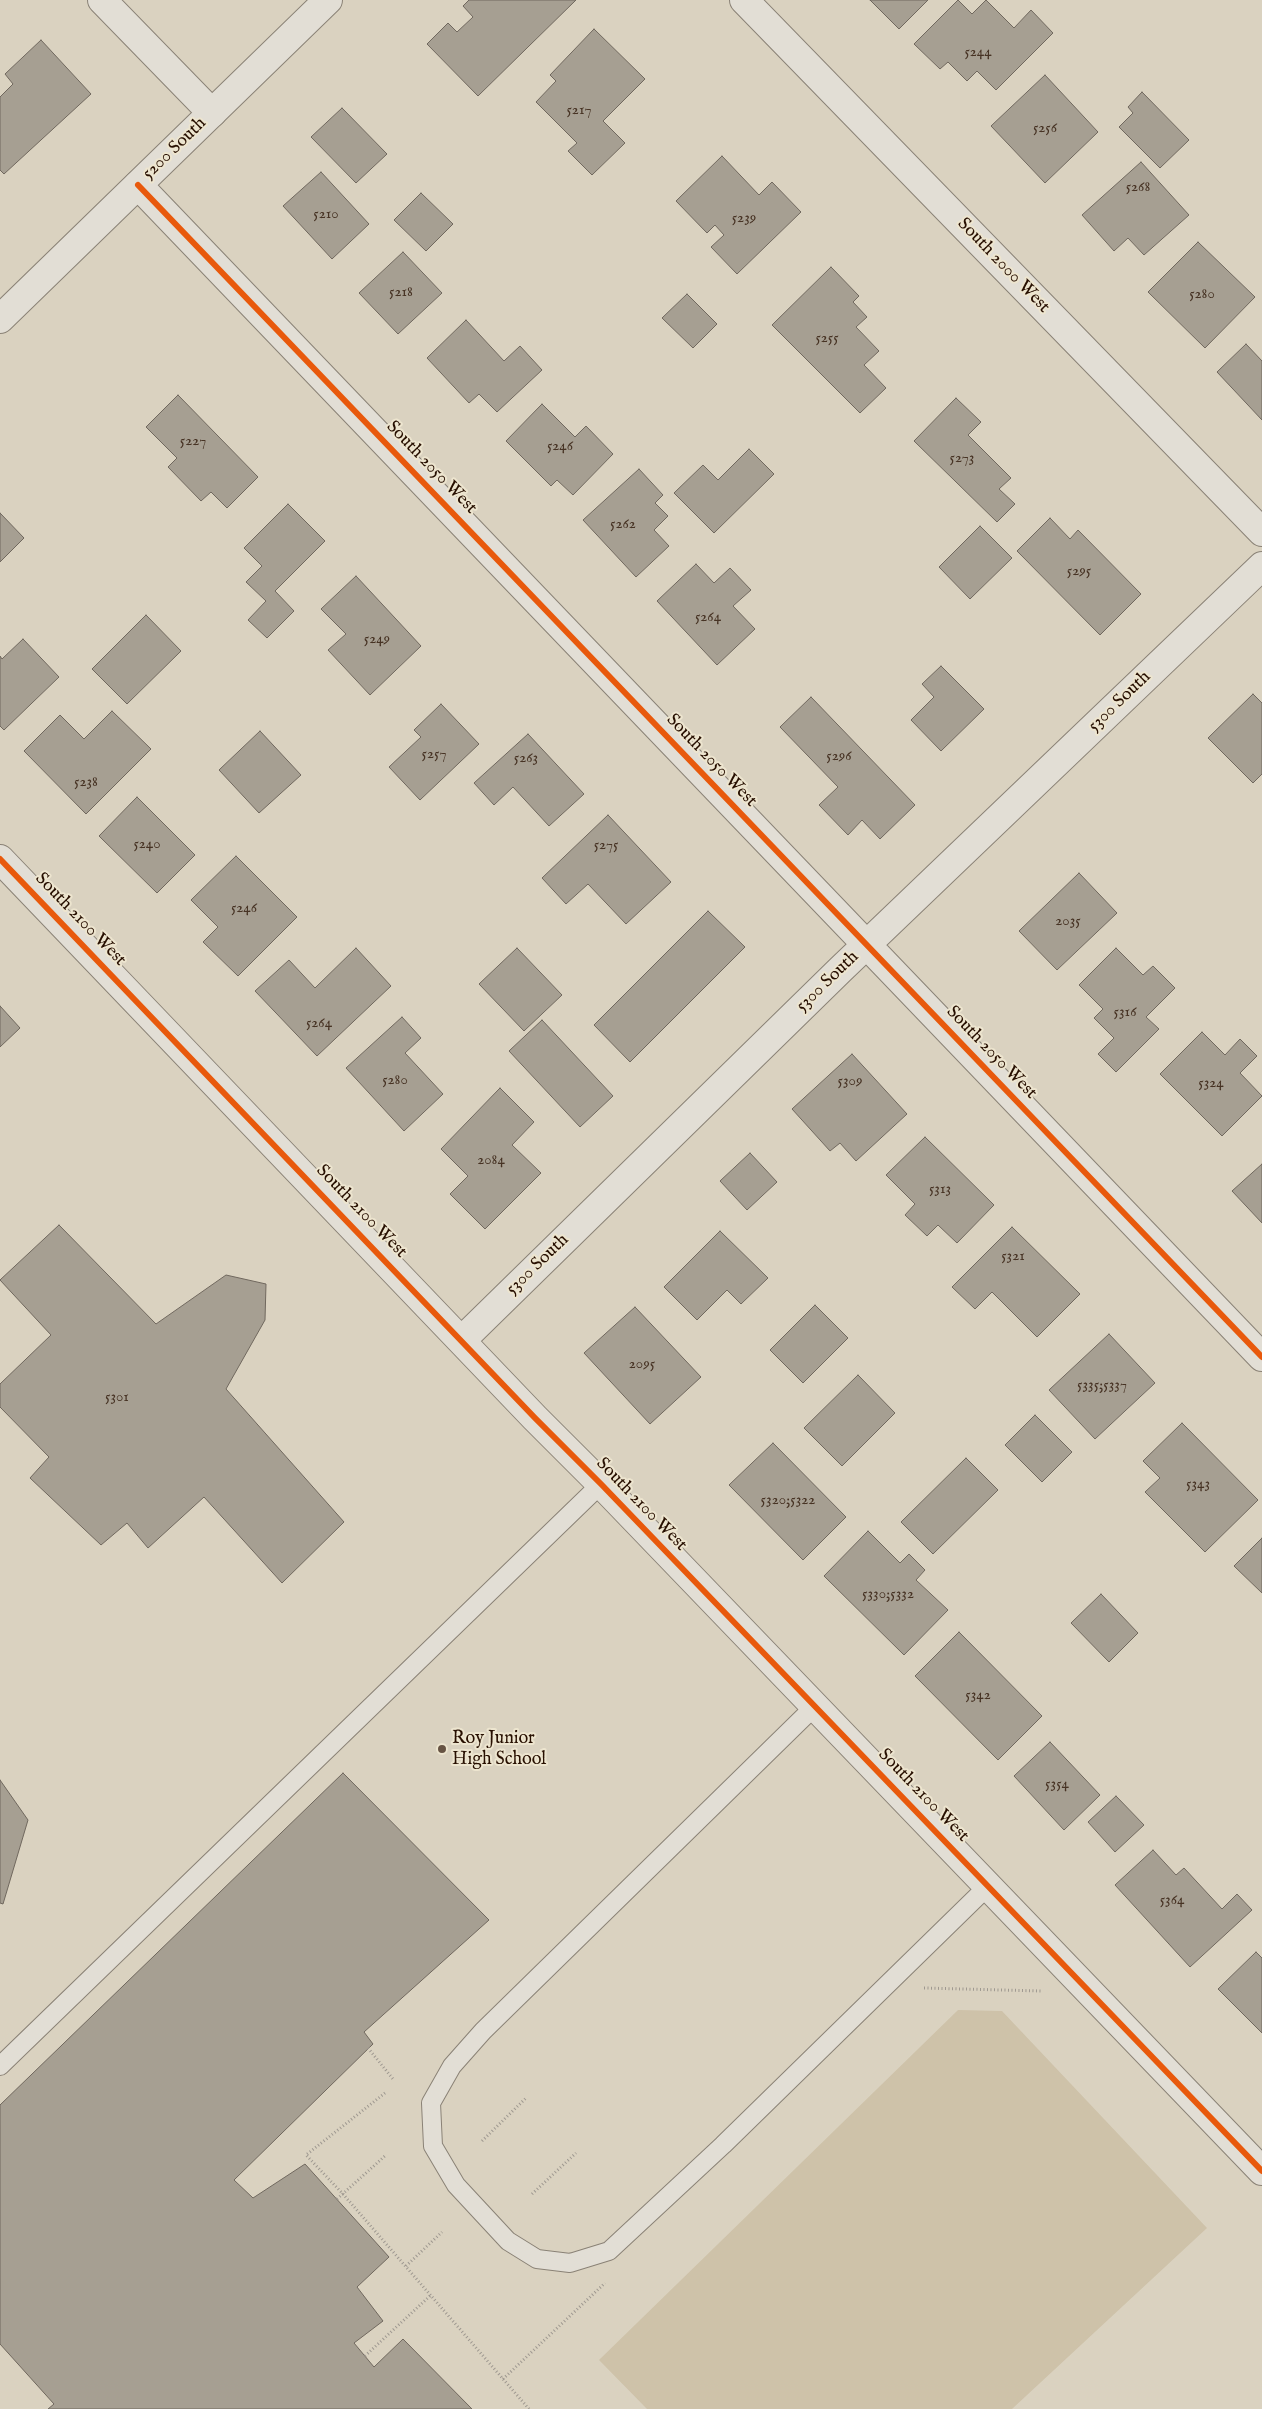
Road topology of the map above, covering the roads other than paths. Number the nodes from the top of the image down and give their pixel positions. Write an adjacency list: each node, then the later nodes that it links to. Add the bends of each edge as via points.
1 (102, 0): 4 (street)
2 (328, 0): 4 (street, 5200 South)
3 (744, 0): 7 (street, South 2000 West)
4 (212, 114): 5 (street, 5200 South)
5 (138, 184): 6 (street, 5200 South); 10 (street, South 2050 West)
6 (0, 319)
7 (1262, 532)
8 (1262, 566): 10 (street, 5300 South)
9 (0, 858): 11 (street, South 2100 West)
10 (866, 945): 11 (street, 5300 South); 12 (street, South 2050 West)
11 (462, 1340): 13 (street, South 2100 West)
12 (1262, 1357)
13 (601, 1484): 14 (street, South 2100 West); 16 (lane)
14 (815, 1706): 15 (street, South 2100 West); 15 (lane, via 483,2031 452,2066 431,2103 433,2146 456,2185 508,2241 537,2259 570,2263 609,2251 723,2145)
15 (988, 1886): 17 (street, South 2100 West)
16 (0, 2066)
17 (1262, 2171)

